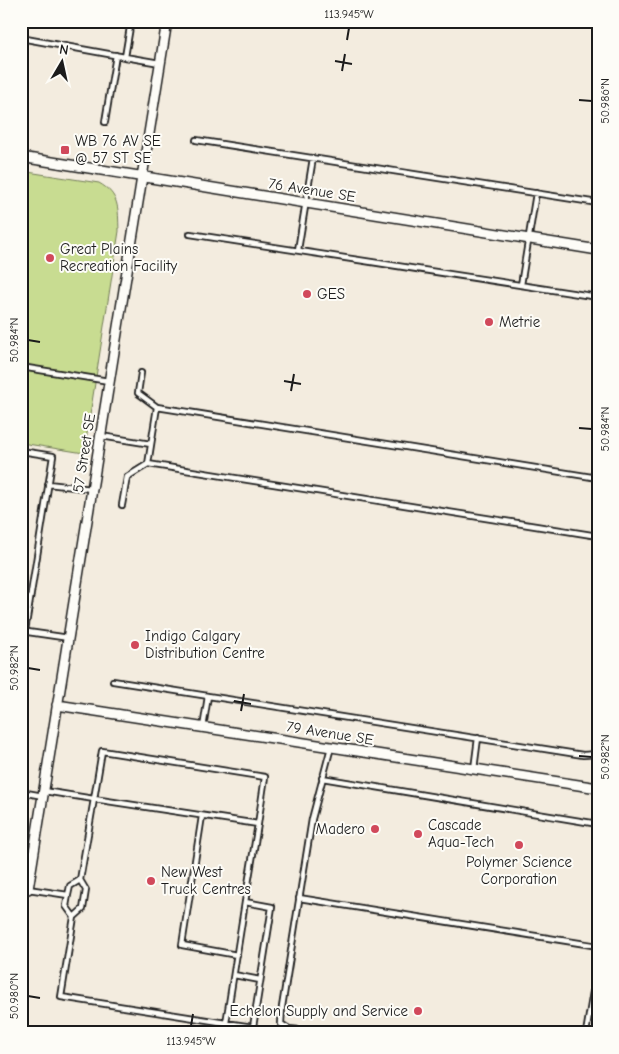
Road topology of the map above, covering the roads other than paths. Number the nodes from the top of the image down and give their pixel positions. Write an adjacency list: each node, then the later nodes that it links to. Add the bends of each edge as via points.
1 (131, 21): 5 (lane)
2 (167, 21): 6 (street, 57 Street SE)
3 (23, 38): 4 (lane)
4 (116, 55): 5 (lane); 7 (lane)
5 (125, 56): 6 (lane)
6 (160, 62): 11 (street, 57 Street SE)
7 (105, 122)
8 (196, 140): 10 (lane)
9 (21, 157): 11 (street, 76 Avenue SE)
10 (313, 158): 12 (lane); 13 (lane)
11 (143, 177): 13 (street, 76 Avenue SE); 23 (street, 57 Street SE)
12 (536, 193): 14 (lane); 16 (lane)
13 (305, 203): 16 (street, 76 Avenue SE); 17 (lane)
14 (598, 203)
15 (190, 234): 17 (lane)
16 (528, 239): 18 (street, 76 Avenue SE); 19 (lane)
17 (298, 250): 19 (lane)
18 (598, 250)
19 (521, 285): 20 (lane)
20 (598, 297)
21 (21, 367): 23 (lane)
22 (141, 373): 24 (lane, via 138,393)
23 (110, 381): 25 (street, 57 Street SE)
24 (157, 407): 26 (lane); 29 (lane)
25 (101, 436): 26 (lane); 31 (street, 57 Street SE)
26 (151, 444): 28 (lane)
27 (21, 451): 30 (lane, via 53,456)
28 (148, 464): 32 (lane, via 127,477); 33 (lane)
29 (598, 478)
30 (48, 484): 31 (lane); 34 (lane)
31 (92, 489): 35 (street, 57 Street SE)
32 (122, 504)
33 (598, 536)
34 (23, 631): 35 (lane); 36 (lane)
35 (68, 638): 39 (street, 57 Street SE)
36 (21, 656)
37 (113, 681): 38 (lane)
38 (208, 696): 40 (lane); 41 (lane)
39 (58, 705): 40 (street, 79 Avenue SE); 48 (street, 57 Street SE)
40 (203, 728): 42 (street, 79 Avenue SE)
41 (478, 738): 43 (lane, via 583,755); 44 (lane)
42 (332, 747): 44 (street, 79 Avenue SE); 45 (lane)
43 (598, 754)
44 (474, 769): 46 (street, 79 Avenue SE)
45 (322, 778): 52 (lane); 56 (lane)
46 (598, 788)
47 (21, 792): 48 (lane)
48 (43, 794): 49 (lane); 54 (street, 57 Street SE)
49 (94, 799): 50 (lane); 51 (lane, via 102,751 265,777); 53 (lane)
50 (202, 816): 51 (lane); 60 (lane, via 182,945)
51 (258, 824): 57 (lane)
52 (598, 824)
53 (80, 880): 55 (lane, via 70,886); 58 (lane, via 86,890 83,909)
54 (25, 888): 55 (lane)
55 (68, 895): 58 (lane, via 66,906)
56 (299, 898): 59 (lane); 65 (lane, via 281,1024 289,1029)
57 (245, 902): 60 (lane); 63 (lane, via 272,907)
58 (74, 917): 64 (lane, via 61,997)
59 (598, 946)
60 (237, 955): 62 (lane)
61 (598, 962): 66 (lane)
62 (234, 975): 63 (lane); 64 (lane)
63 (260, 980): 64 (lane, via 253,1027)
64 (226, 1023)
65 (331, 1033)
66 (586, 1033)

